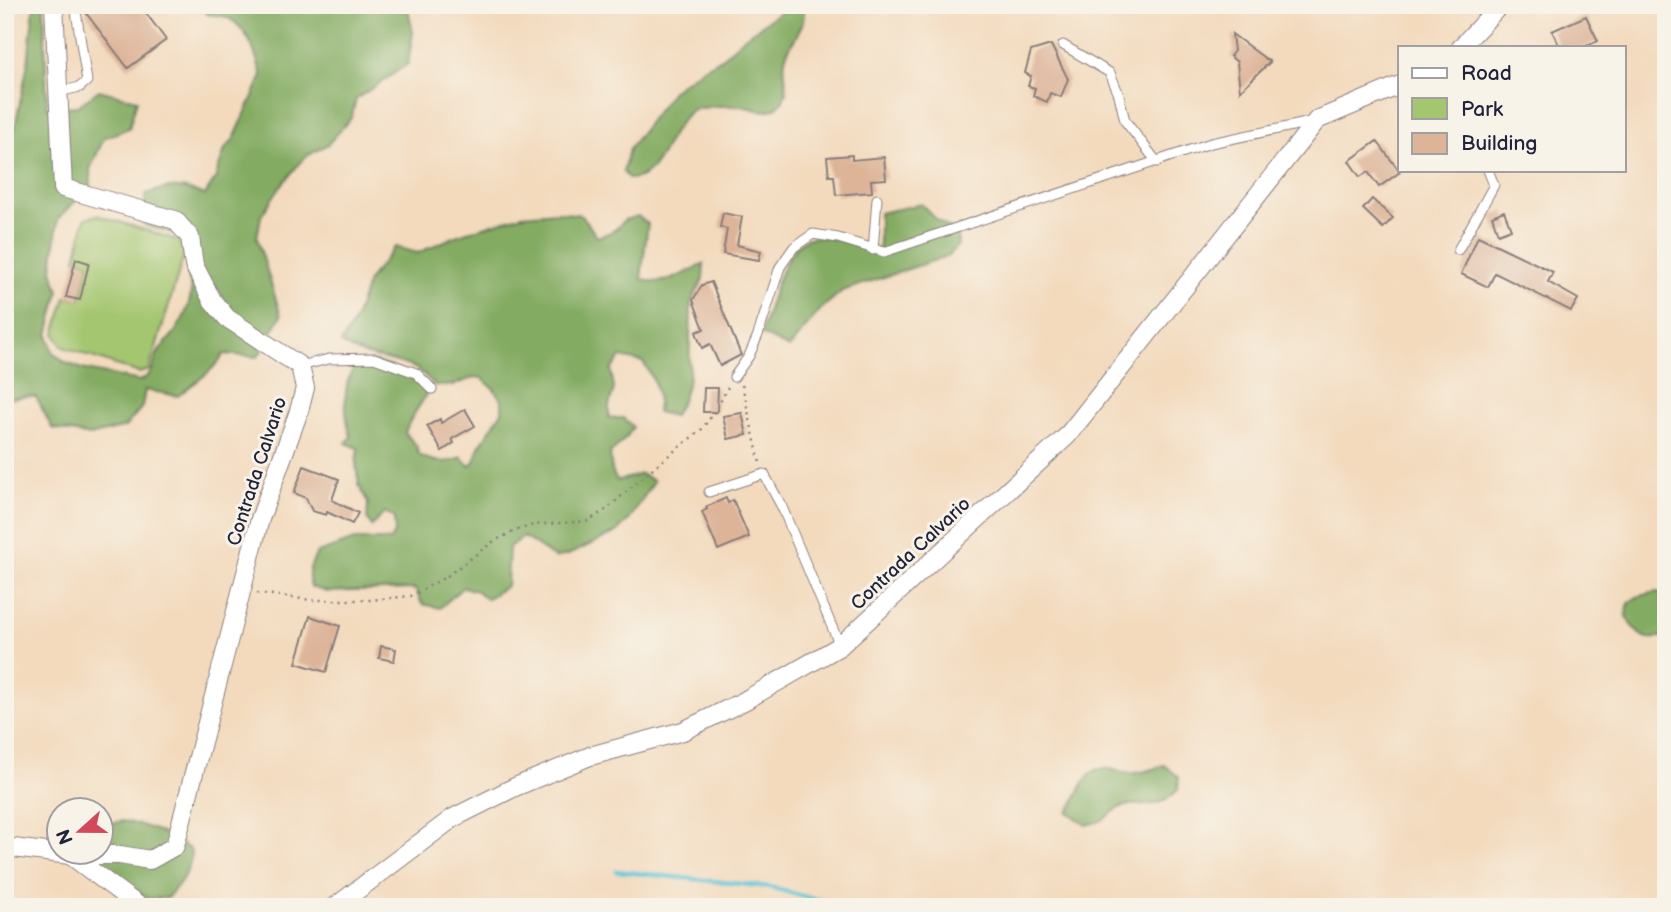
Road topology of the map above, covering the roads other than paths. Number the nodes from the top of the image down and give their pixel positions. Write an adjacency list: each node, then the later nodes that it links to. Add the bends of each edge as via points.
1 (54, 5): 7 (street)
2 (75, 5): 7 (lane, via 87,81)
3 (1500, 5): 5 (street)
4 (1063, 45): 9 (lane, via 1111,73 1125,121)
5 (1462, 46)
6 (1398, 86): 8 (street, Contrada Calvario)
7 (58, 92): 14 (street, via 63,188 175,220 190,237 194,265 219,309)
8 (1317, 120): 9 (lane, via 1212,143); 18 (street, Contrada Calvario, via 1067,436)
9 (1157, 162): 12 (lane, via 884,252)
10 (1489, 172): 13 (lane, via 1494,185)
11 (877, 199): 12 (lane)
12 (873, 250): 15 (lane, via 813,234 794,247 780,267 749,356)
13 (1458, 250)
14 (300, 366): 16 (lane, via 329,359 374,358 416,373); 21 (street, Contrada Calvario, via 305,388 260,519 175,846 150,860)
15 (734, 377)
16 (432, 389)
17 (709, 492): 18 (lane, via 764,474)
18 (839, 646): 24 (street, Contrada Calvario, via 683,731 590,756 453,818)
19 (5, 848): 20 (street, Contrada Calvario)
20 (46, 852)
21 (116, 855)
22 (85, 866): 23 (street)
23 (140, 907)
24 (335, 907)

